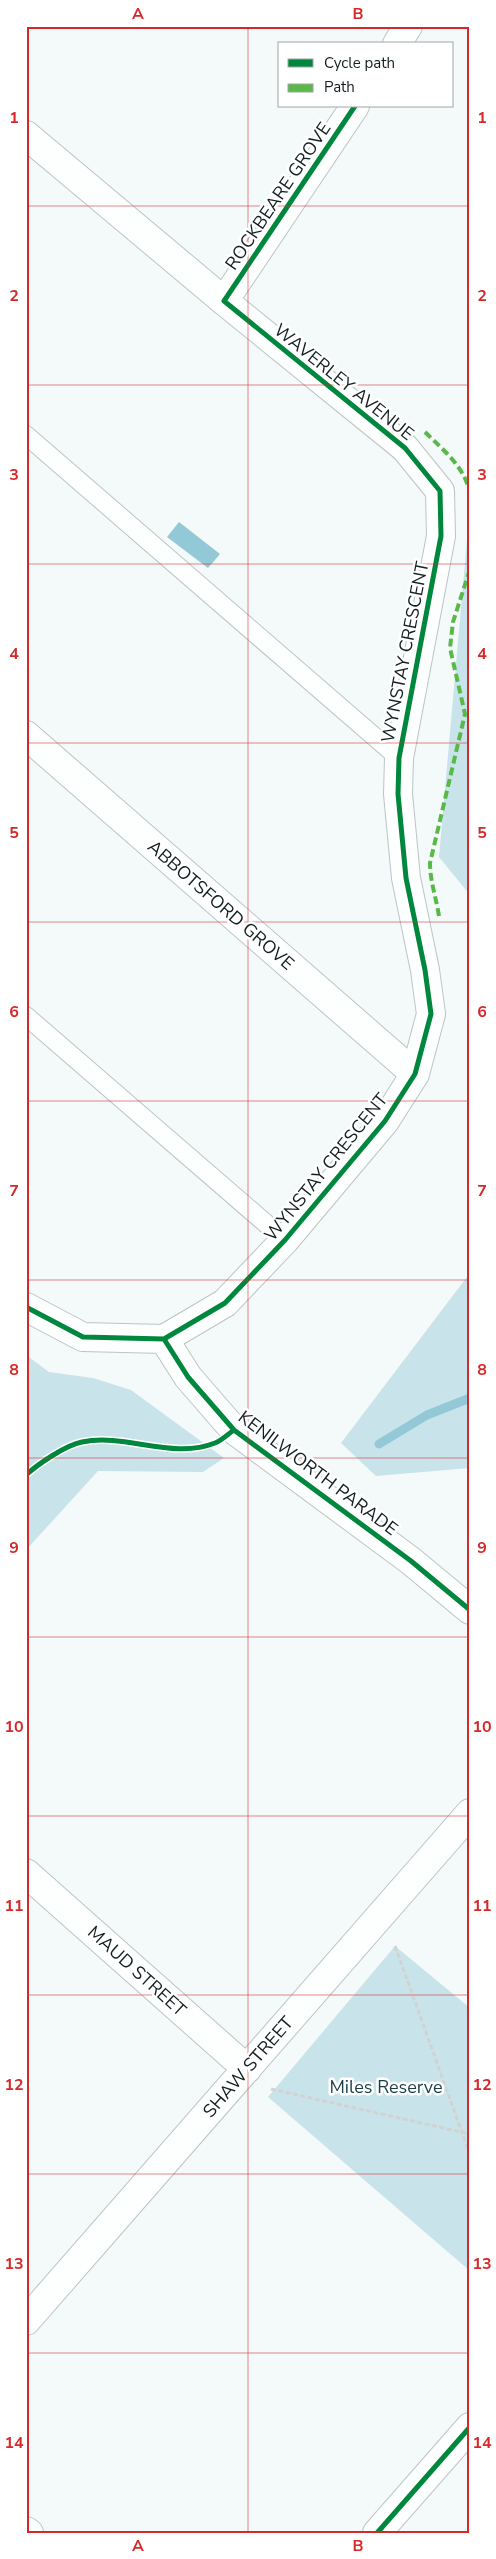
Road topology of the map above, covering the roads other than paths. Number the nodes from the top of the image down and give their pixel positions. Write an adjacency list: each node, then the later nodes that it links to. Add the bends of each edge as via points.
1 (408, 26): 2 (street)
2 (398, 42)
3 (353, 108): 5 (street, ROCKBEARE GROVE)
4 (26, 135): 5 (street, WAVERLEY AVENUE)
5 (224, 301): 7 (street, WAVERLEY AVENUE, via 405,448)
6 (26, 435): 9 (lane)
7 (440, 491): 9 (street, WYNSTAY CRESCENT, via 441,536)
8 (26, 735): 11 (street, ABBOTSFORD GROVE)
9 (399, 758): 11 (street, WYNSTAY CRESCENT, via 398,794 406,878 431,1014)
10 (26, 1016): 12 (lane)
11 (415, 1074): 12 (street, WYNSTAY CRESCENT, via 385,1121)
12 (285, 1240): 14 (street, WYNSTAY CRESCENT, via 225,1303)
13 (26, 1307): 14 (street, via 83,1337)
14 (164, 1339): 15 (street, KENILWORTH PARADE, via 188,1377 234,1430 411,1561)
15 (470, 1610)
16 (470, 1813): 18 (street, SHAW STREET)
17 (26, 1873): 18 (street, MAUD STREET)
18 (247, 2069): 19 (street, SHAW STREET)
19 (26, 2321)
20 (470, 2427): 21 (street)
21 (377, 2533)

